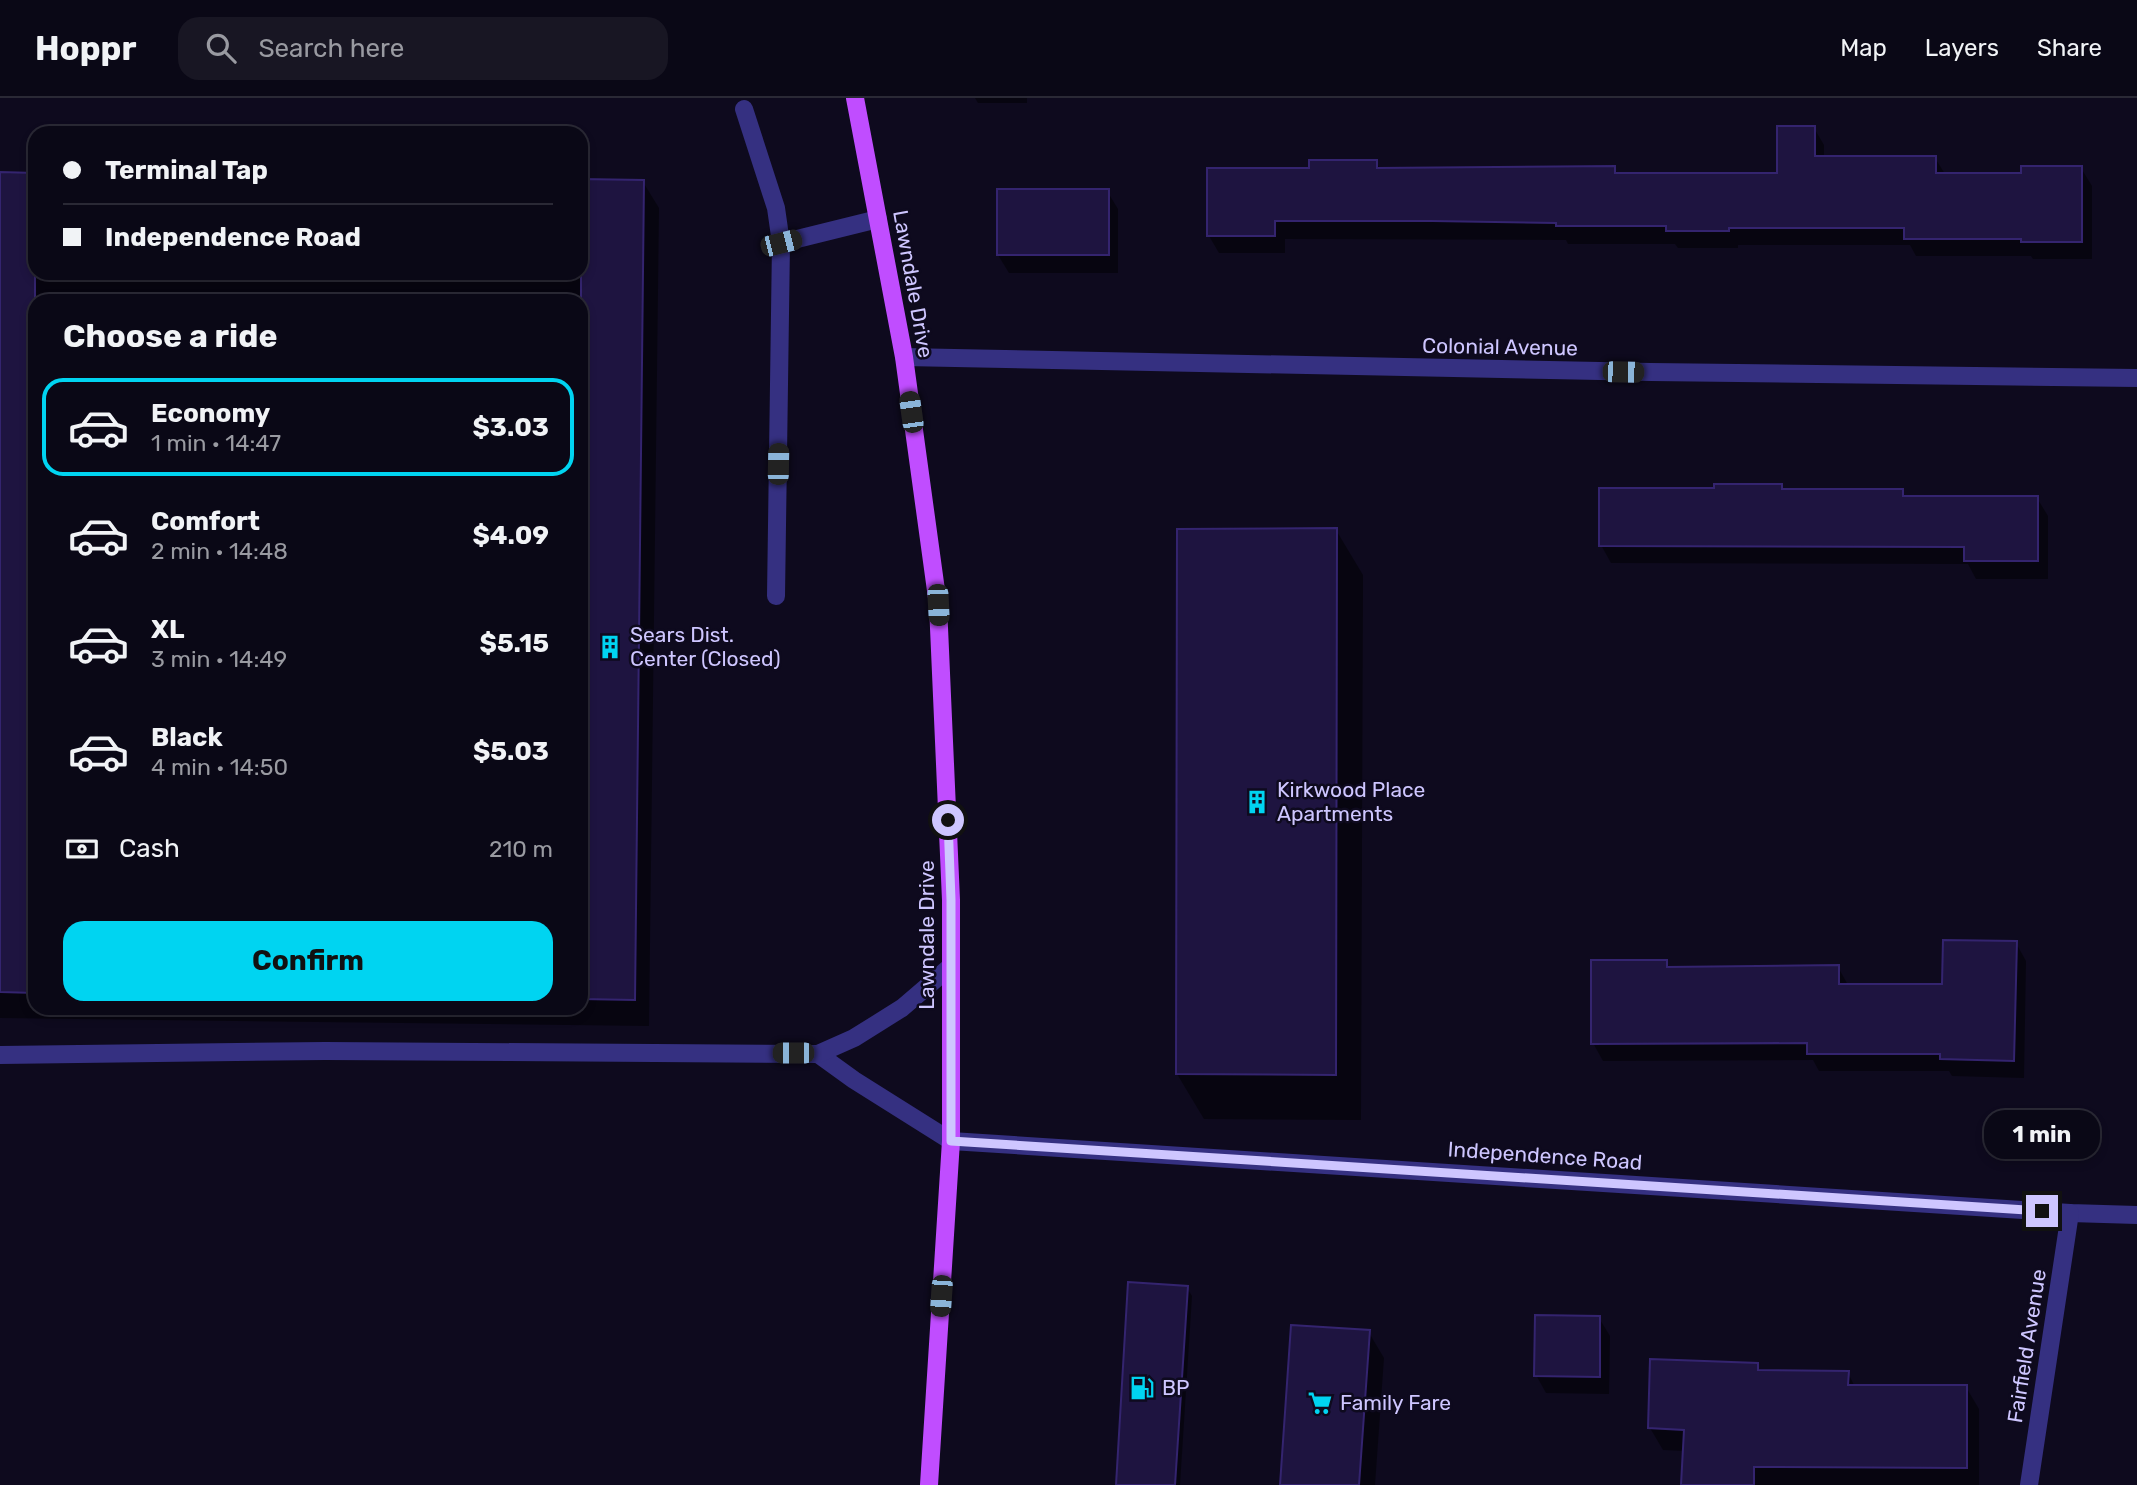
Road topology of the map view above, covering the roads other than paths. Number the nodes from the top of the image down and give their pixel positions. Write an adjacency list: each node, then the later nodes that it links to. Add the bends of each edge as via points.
1 (855, 98): 3 (main road, Lawndale Drive)
2 (744, 109): 4 (street, via 776,208)
3 (878, 219): 4 (street); 5 (main road, Lawndale Drive)
4 (781, 243): 7 (street)
5 (904, 357): 6 (street, Colonial Avenue); 8 (main road, Lawndale Drive, via 938,605)
6 (2137, 379)
7 (776, 596)
8 (951, 966): 9 (street, via 902,1008); 11 (main road, Lawndale Drive)
9 (818, 1054): 10 (street, via 326,1051); 11 (street)
10 (0, 1055)
11 (951, 1141): 12 (street, Independence Road); 14 (main road, Lawndale Drive)
12 (2070, 1213): 13 (street, Independence Road); 15 (street, Fairfield Avenue)
13 (2137, 1214)
14 (929, 1485)
15 (2029, 1485)

